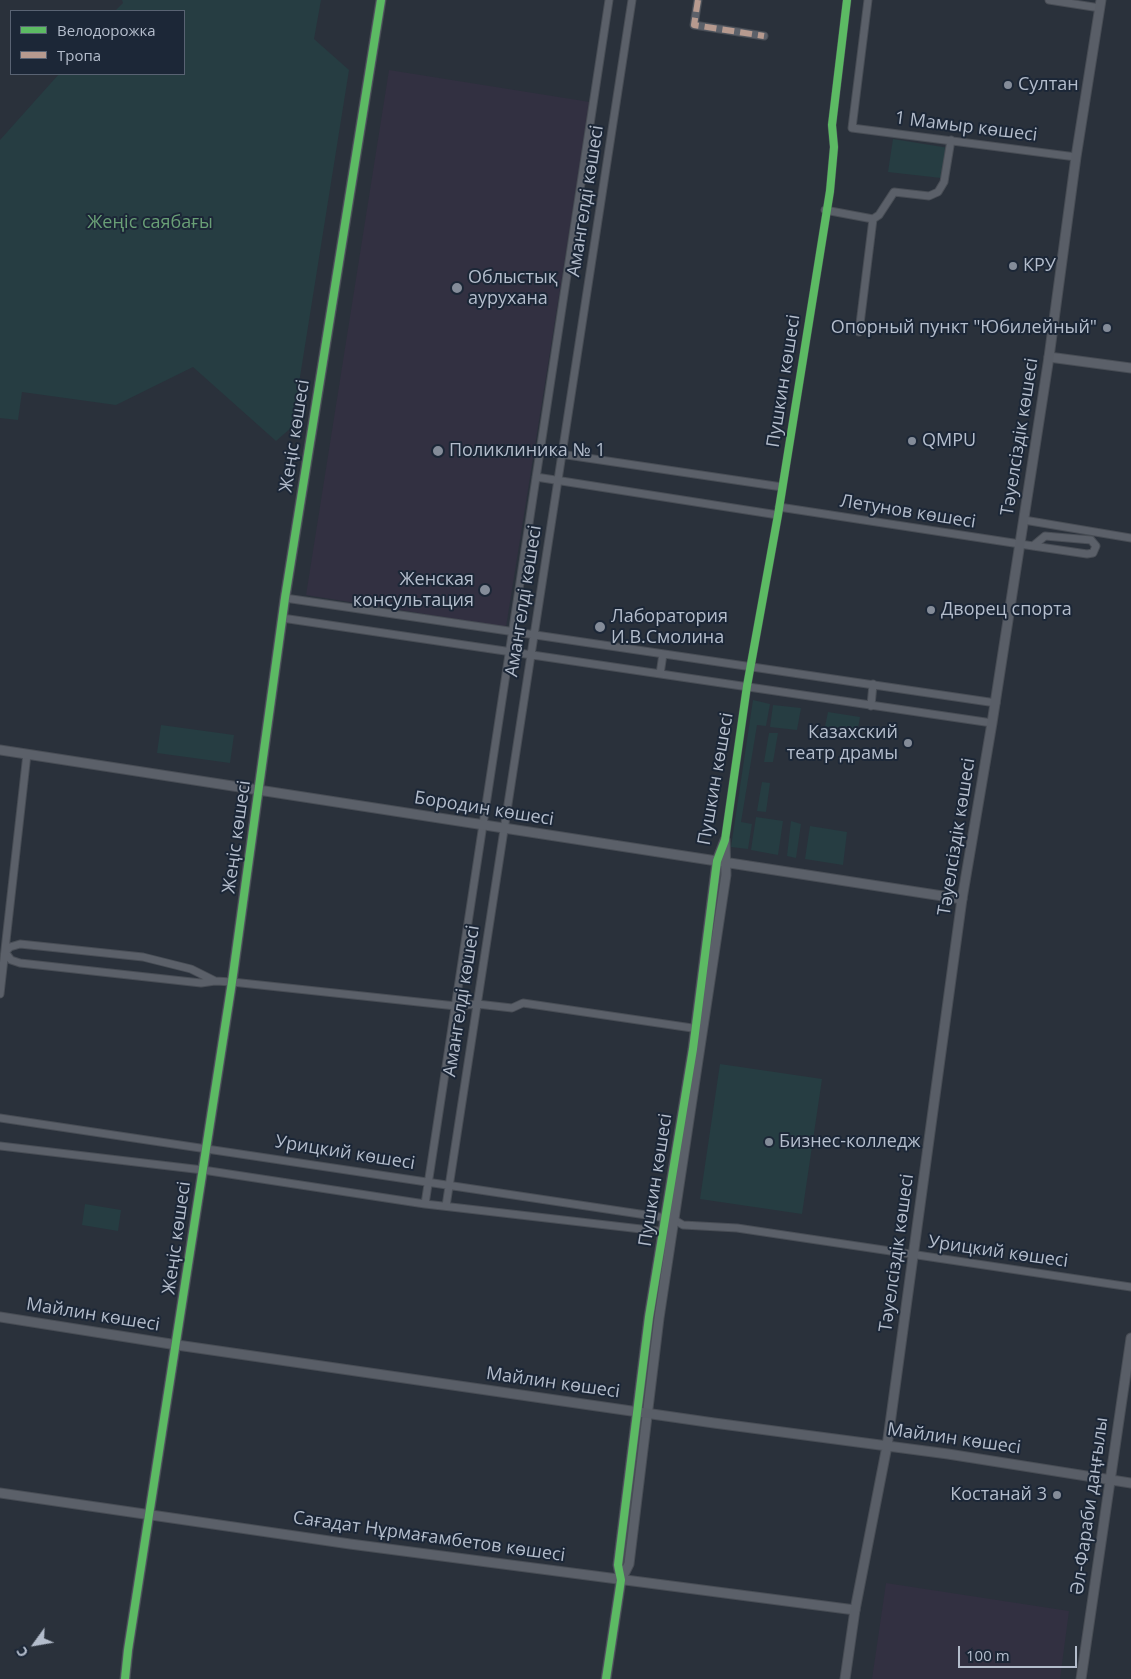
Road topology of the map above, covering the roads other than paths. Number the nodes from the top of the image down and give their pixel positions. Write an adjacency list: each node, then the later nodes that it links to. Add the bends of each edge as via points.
1 (381, 0): 28 (street, Жеңіс көшесі)
2 (609, 0): 17 (street, Амангелді көшесі)
3 (632, 0): 18 (street, Амангелді көшесі)
4 (698, 0): 9 (street, via 694,25)
5 (847, 0): 12 (street, Пушкин көшесі)
6 (868, 0): 10 (street, 1 Мамыр көшесі, via 852,128)
7 (1049, 0): 8 (street)
8 (1101, 4): 11 (main road, Тәуелсіздік көшесі)
9 (764, 36)
10 (951, 140): 11 (street, 1 Мамыр көшесі); 13 (street, via 944,182 938,192 929,196 894,192 879,215)
11 (1076, 156): 15 (main road, Тәуелсіздік көшесі)
12 (826, 210): 13 (street); 21 (street, Пушкин көшесі)
13 (872, 219): 14 (street)
14 (859, 332)
15 (1049, 357): 16 (street); 24 (main road, Тәуелсіздік көшесі)
16 (1131, 368)
17 (540, 451): 18 (street); 19 (street, Амангелді көшесі)
18 (562, 454): 20 (street, Амангелді көшесі); 21 (street)
19 (536, 477): 20 (street); 30 (street, Амангелді көшесі)
20 (558, 480): 23 (street); 31 (street, Амангелді көшесі)
21 (782, 487): 22 (street, Пушкин көшесі)
22 (779, 507): 23 (street, Пушкин көшесі); 26 (street, Летунов көшесі)
23 (778, 515): 35 (street, Пушкин көшесі)
24 (1024, 520): 25 (street); 26 (main road, Тәуелсіздік көшесі)
25 (1131, 538)
26 (1020, 544): 27 (street, Летунов көшесі); 39 (main road, Тәуелсіздік көшесі)
27 (1033, 546): 27 (street, Летунов көшесі, via 1087,554 1093,553 1096,546 1091,540 1045,536)
28 (285, 598): 29 (street, Жеңіс көшесі); 30 (street)
29 (282, 618): 32 (street); 44 (street, Жеңіс көшесі)
30 (513, 633): 31 (street); 32 (street, Амангелді көшесі)
31 (533, 636): 33 (street); 34 (street, Амангелді көшесі)
32 (510, 653): 34 (street); 45 (street, Амангелді көшесі)
33 (663, 654): 35 (street); 36 (street)
34 (530, 656): 36 (street); 46 (street, Амангелді көшесі)
35 (750, 668): 37 (street); 38 (street, Пушкин көшесі)
36 (660, 674): 38 (street)
37 (873, 684): 39 (street); 40 (street)
38 (747, 686): 40 (street); 47 (street, Пушкин көшесі)
39 (996, 703): 41 (main road, Тәуелсіздік көшесі)
40 (871, 706): 41 (street)
41 (992, 723): 49 (main road, Тәуелсіздік көшесі)
42 (0, 750): 43 (street, Бородин көшесі)
43 (26, 754): 44 (street, Бородин көшесі); 50 (street)
44 (259, 790): 45 (street, Бородин көшесі); 52 (street, Жеңіс көшесі)
45 (483, 825): 46 (street, Бородин көшесі); 55 (street, Амангелді көшесі)
46 (504, 828): 48 (street, Бородин көшесі); 54 (street, Амангелді көшесі)
47 (725, 840): 48 (street, Пушкин көшесі)
48 (722, 862): 49 (street, Бородин көшесі); 56 (street, Пушкин көшесі)
49 (962, 899): 68 (main road, Тәуелсіздік көшесі)
50 (3, 952): 51 (street, via 20,963 201,984); 51 (street, via 20,944 143,957 191,969); 53 (street)
51 (215, 981): 52 (street)
52 (232, 982): 55 (street); 59 (street, Жеңіс көшесі)
53 (0, 994)
54 (477, 1004): 55 (street); 56 (street, via 512,1008 523,1003); 62 (street, Амангелді көшесі)
55 (456, 1006): 61 (street, Амангелді көшесі)
56 (700, 1029): 65 (street, Пушкин көшесі)
57 (0, 1118): 59 (street, Урицкий көшесі)
58 (0, 1146): 60 (street)
59 (206, 1147): 60 (street, Жеңіс көшесі); 61 (street, Урицкий көшесі)
60 (203, 1170): 63 (street); 72 (street, Жеңіс көшесі)
61 (430, 1181): 62 (street, Урицкий көшесі); 63 (street, Амангелді көшесі)
62 (449, 1184): 64 (street, Амангелді көшесі); 65 (street, Урицкий көшесі)
63 (425, 1204): 64 (street)
64 (446, 1206): 67 (street)
65 (668, 1218): 66 (street, Урицкий көшесі); 67 (street, Пушкин көшесі)
66 (683, 1225): 67 (street, Урицкий көшесі); 68 (street, Урицкий көшесі, via 737,1228)
67 (667, 1232): 73 (street, Пушкин көшесі); 74 (street, Пушкин көшесі)
68 (914, 1255): 69 (street, Урицкий көшесі); 75 (main road, Тәуелсіздік көшесі)
69 (1131, 1287)
70 (0, 1317): 72 (main road, Майлин көшесі)
71 (1131, 1338): 77 (main road, Әл-Фараби даңғылы)
72 (177, 1345): 73 (main road, Майлин көшесі); 80 (street, Жеңіс көшесі)
73 (636, 1412): 74 (main road, Майлин көшесі); 76 (street, Пушкин көшесі)
74 (647, 1414): 75 (main road, Майлин көшесі); 76 (street, Пушкин көшесі)
75 (886, 1446): 77 (main road, Майлин көшесі); 82 (main road, Тәуелсіздік көшесі)
76 (635, 1469): 81 (street, Пушкин көшесі, via 618,1565); 81 (street, Пушкин көшесі, via 627,1569)
77 (1109, 1479): 78 (main road, Майлин көшесі); 86 (main road, Әл-Фараби даңғылы)
78 (1131, 1482)
79 (0, 1493): 80 (street, Сағадат Нұрмағамбетов көшесі)
80 (151, 1515): 81 (street, Сағадат Нұрмағамбетов көшесі); 83 (street, Жеңіс көшесі)
81 (621, 1580): 82 (street, Сағадат Нұрмағамбетов көшесі); 84 (street)
82 (855, 1610): 85 (main road, Тәуелсіздік көшесі)
83 (126, 1679)
84 (606, 1679)
85 (844, 1679)
86 (1081, 1679)

